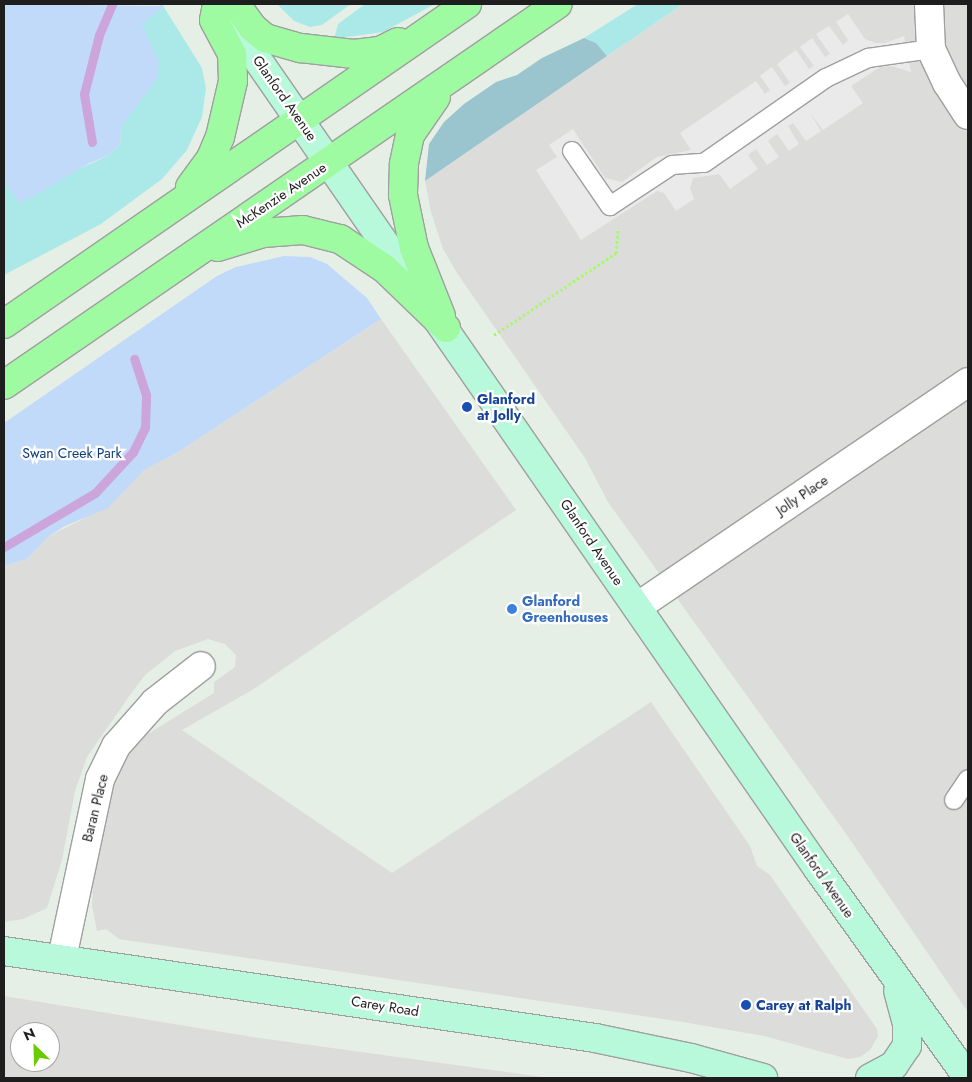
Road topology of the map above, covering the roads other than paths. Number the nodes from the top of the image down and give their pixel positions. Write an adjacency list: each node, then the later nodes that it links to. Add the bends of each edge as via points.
1 (218, 4): 10 (main road, Glanford Avenue); 13 (main road, via 214,20 232,54 234,68 226,118 211,158)
2 (229, 4): 6 (main road, via 237,6 252,27 265,38 301,48 354,54 380,51)
3 (468, 4): 6 (main road)
4 (558, 4): 8 (main road, McKenzie Avenue)
5 (929, 4): 7 (street)
6 (438, 24): 10 (main road)
7 (931, 49): 9 (street, via 947,83); 11 (lane, via 868,58 826,78 704,163 672,165 610,206)
8 (457, 73): 12 (main road, McKenzie Avenue); 16 (main road, via 418,118 410,134 404,164 407,223 422,272)
9 (968, 115)
10 (300, 120): 12 (main road, Glanford Avenue); 13 (main road)
11 (572, 151)
12 (330, 161): 14 (main road, McKenzie Avenue); 16 (main road, Glanford Avenue)
13 (172, 208): 15 (main road)
14 (193, 254): 16 (main road, via 263,233 303,230 340,239 385,269); 18 (main road, McKenzie Avenue)
15 (4, 324)
16 (446, 328): 19 (main road, Glanford Avenue)
17 (968, 382): 19 (street, Jolly Place)
18 (4, 385)
19 (636, 607): 25 (main road, Glanford Avenue)
20 (201, 666): 24 (street, Baran Place, via 142,717 116,746 100,779)
21 (968, 779): 22 (lane)
22 (954, 800)
23 (4, 951): 24 (main road, Carey Road)
24 (62, 958): 26 (main road, Carey Road, via 595,1038 691,1058)
25 (884, 963): 27 (main road, via 902,1002 907,1046 894,1065); 28 (main road, Glanford Avenue)
26 (763, 1078)
27 (870, 1078)
28 (968, 1078)

